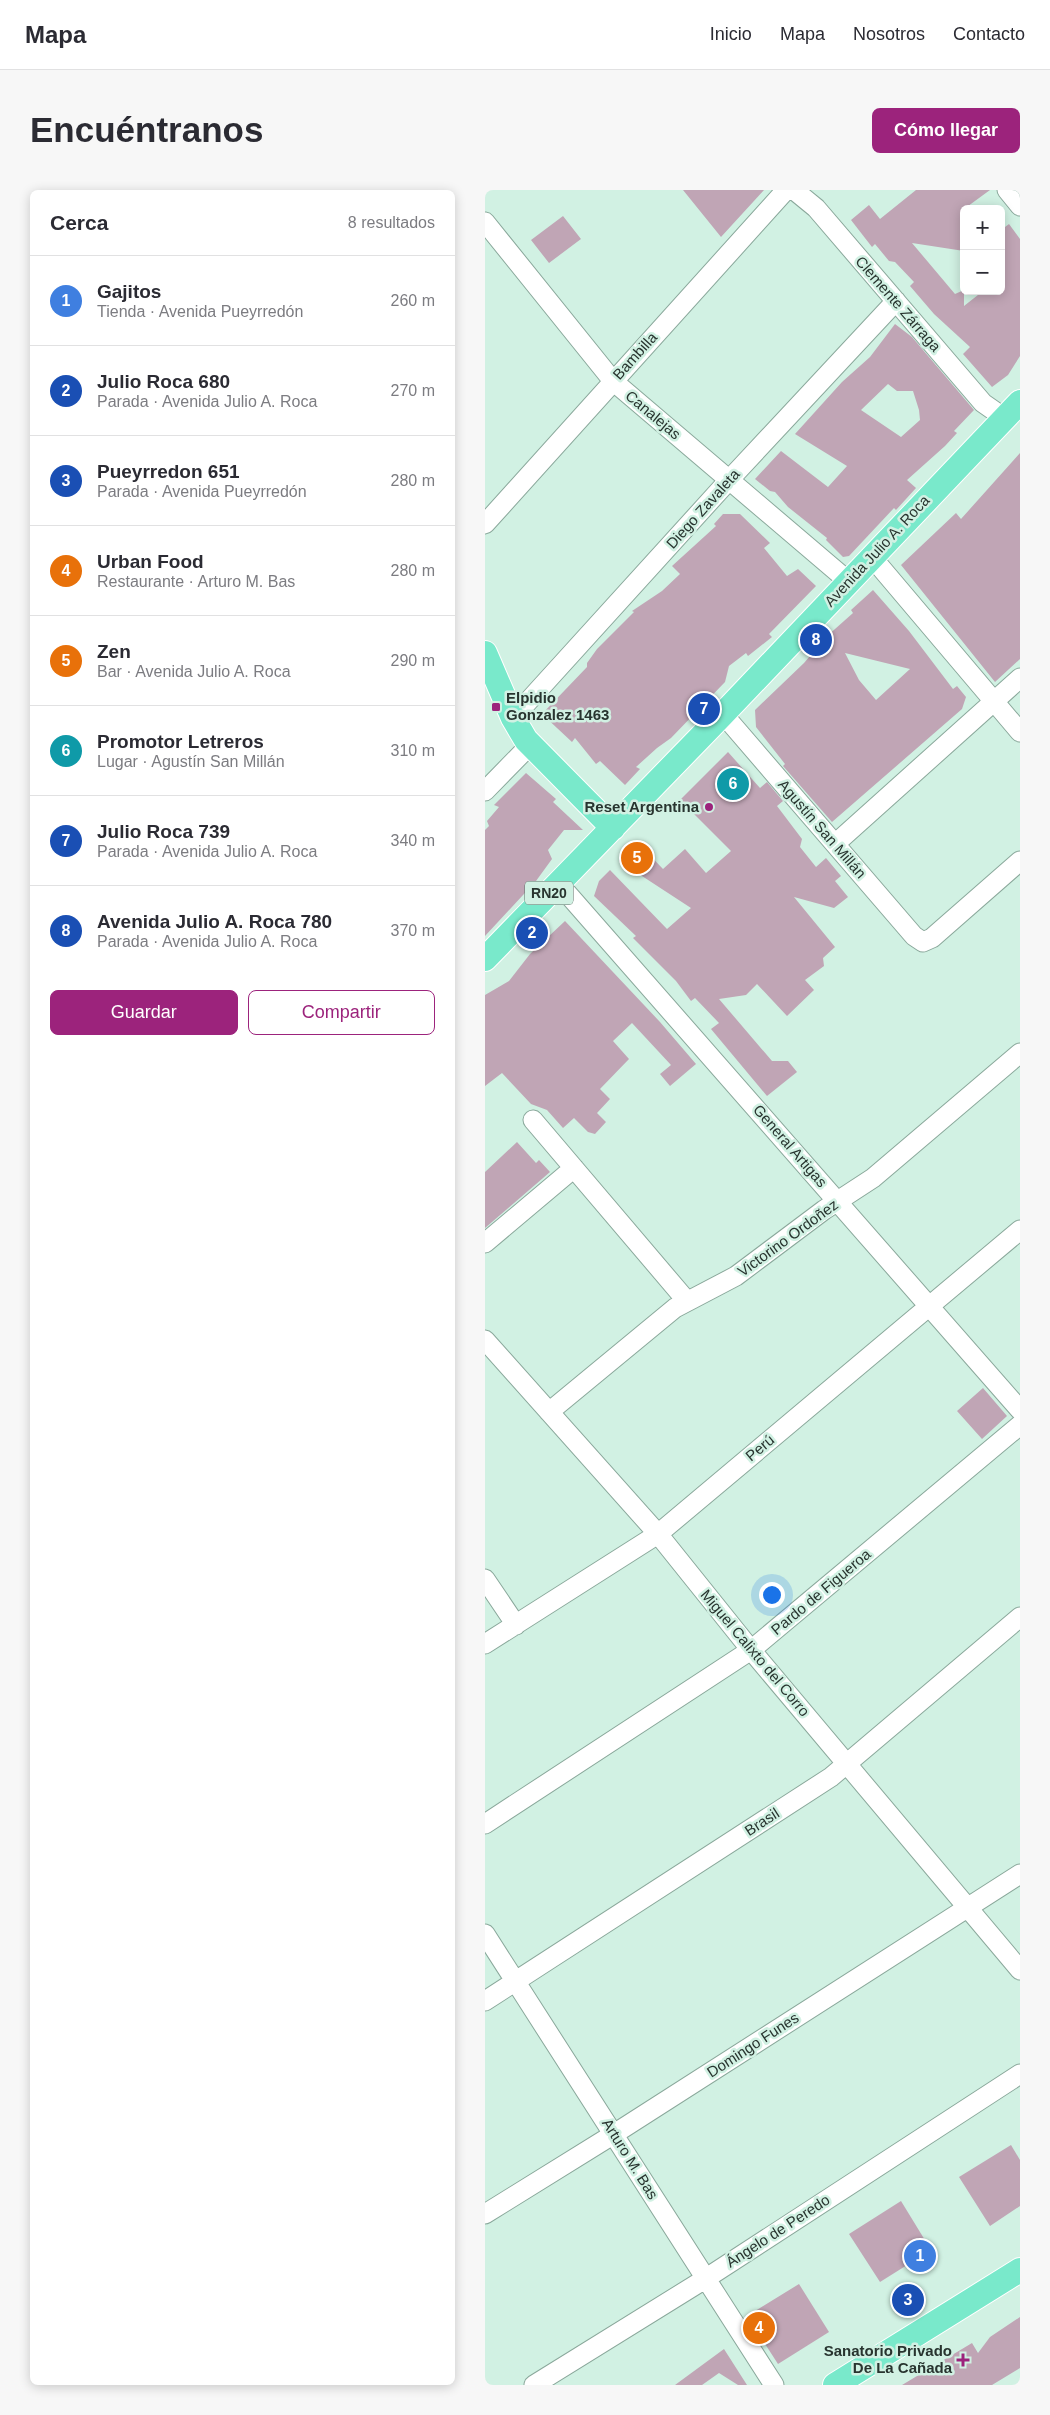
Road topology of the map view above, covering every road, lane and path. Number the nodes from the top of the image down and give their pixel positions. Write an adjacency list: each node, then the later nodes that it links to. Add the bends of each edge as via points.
1 (787, 190): 5 (street, Bambilla)
2 (794, 190): 4 (street, Clemente Zárraga, via 816,208)
3 (485, 222): 5 (street, Canalejas)
4 (896, 302): 6 (street, Clemente Zárraga, via 983,403); 7 (street, Diego Zavaleta)
5 (613, 381): 7 (street, Canalejas); 8 (street, Bambilla)
6 (1011, 409): 9 (main road, Avenida Julio A. Roca / RN20)
7 (729, 480): 10 (street, Canalejas); 15 (street, Diego Zavaleta)
8 (485, 524)
9 (871, 556): 10 (main road, Avenida Julio A. Roca / RN20); 13 (street)
10 (848, 582): 14 (main road, Avenida Julio A. Roca / RN20)
11 (485, 652): 15 (main road)
12 (1020, 678): 13 (street)
13 (993, 700): 16 (street); 20 (street)
14 (723, 714): 19 (main road, Avenida Julio A. Roca / RN20); 20 (street, Agustín San Millán)
15 (513, 718): 17 (main road)
16 (1020, 732)
17 (530, 745): 18 (street); 19 (main road)
18 (485, 791)
19 (613, 828): 22 (main road, Avenida Julio A. Roca / RN20)
20 (835, 844): 21 (street, Agustín San Millán, via 914,936 923,942 932,938)
21 (1020, 861)
22 (559, 884): 23 (main road, Avenida Julio A. Roca / RN20); 27 (street, General Artigas)
23 (485, 959)
24 (1020, 1053): 27 (street, Victorino Ordoñez, via 873,1178)
25 (533, 1120): 26 (street)
26 (574, 1168): 29 (street); 30 (street)
27 (839, 1202): 30 (street, Victorino Ordoñez, via 736,1276); 31 (street, General Artigas)
28 (1020, 1230): 31 (street, Perú)
29 (485, 1243)
30 (686, 1300): 34 (street, Victorino Ordoñez)
31 (929, 1307): 33 (street, General Artigas); 36 (street, Perú)
32 (485, 1340): 34 (street, Miguel Calixto del Corro)
33 (1020, 1410)
34 (549, 1412): 36 (street, Miguel Calixto del Corro)
35 (1020, 1425): 41 (street, Pardo de Figueroa)
36 (658, 1534): 39 (street, Perú); 41 (street, Miguel Calixto del Corro)
37 (485, 1579): 39 (street)
38 (1020, 1617): 42 (street, Brasil)
39 (516, 1625): 40 (street, Perú)
40 (485, 1644)
41 (751, 1650): 42 (street, Miguel Calixto del Corro); 43 (street, Pardo de Figueroa)
42 (849, 1765): 45 (street, Miguel Calixto del Corro); 48 (street, Brasil)
43 (485, 1824)
44 (1020, 1874): 45 (street, Domingo Funes)
45 (969, 1907): 47 (street, Miguel Calixto del Corro); 51 (street, Domingo Funes)
46 (485, 1934): 48 (street, Arturo M. Bas)
47 (1020, 1970)
48 (515, 1981): 49 (street, Brasil); 51 (street, Arturo M. Bas)
49 (485, 2001)
50 (1020, 2074): 54 (street, Ángelo de Peredo)
51 (614, 2134): 52 (street, Domingo Funes); 54 (street, Arturo M. Bas)
52 (485, 2214)
53 (1020, 2270): 57 (main road)
54 (705, 2279): 55 (street, Ángelo de Peredo); 56 (street, Arturo M. Bas)
55 (534, 2385)
56 (774, 2385)
57 (835, 2385)

